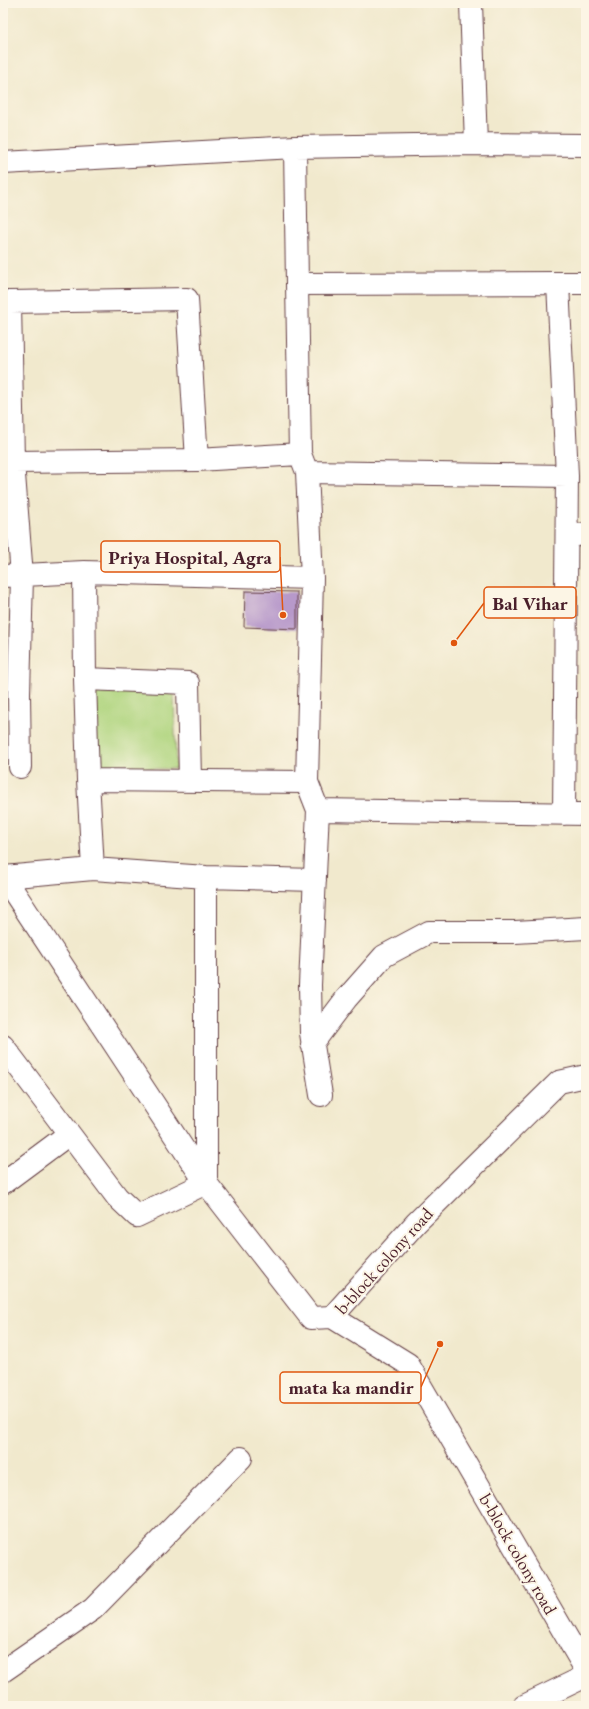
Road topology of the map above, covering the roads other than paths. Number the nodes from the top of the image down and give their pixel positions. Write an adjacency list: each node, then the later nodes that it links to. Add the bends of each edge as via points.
1 (471, 3): 2 (street)
2 (476, 144): 3 (street); 4 (street)
3 (586, 145)
4 (295, 147): 5 (street); 7 (street)
5 (3, 163)
6 (586, 283): 8 (street)
7 (297, 284): 8 (street); 12 (street)
8 (558, 284): 13 (street)
9 (7, 302): 10 (street, via 187,300); 11 (street)
10 (197, 460): 11 (street); 12 (street)
11 (13, 462): 16 (street)
12 (304, 463): 13 (street); 17 (street)
13 (567, 476): 14 (street)
14 (576, 535): 25 (street)
15 (84, 572): 16 (street); 17 (street); 18 (street)
16 (13, 576): 19 (street)
17 (312, 578): 23 (street)
18 (85, 679): 21 (street); 22 (street, via 188,683)
19 (11, 694): 20 (street)
20 (20, 767)
21 (88, 780): 22 (street); 27 (street)
22 (190, 780): 23 (street)
23 (307, 782): 24 (street)
24 (318, 810): 25 (street); 30 (street)
25 (564, 814): 26 (street)
26 (586, 814)
27 (93, 869): 28 (street); 29 (street)
28 (206, 877): 30 (street); 38 (street)
29 (4, 878): 38 (street)
30 (315, 880): 32 (street, via 310,986)
31 (586, 928): 32 (street, via 515,932 429,932 384,956)
32 (312, 1044): 35 (street)
33 (3, 1046): 36 (street)
34 (586, 1076): 39 (street, b-block colony road, via 559,1082 416,1223)
35 (321, 1095)
36 (69, 1134): 37 (street); 38 (street, via 117,1198 137,1216)
37 (3, 1183)
38 (206, 1184): 39 (street, via 311,1318)
39 (332, 1317): 41 (street, b-block colony road, via 408,1364)
40 (241, 1458): 42 (street, via 93,1609)
41 (586, 1670)
42 (3, 1671)
43 (586, 1676): 44 (street)
44 (524, 1706)

